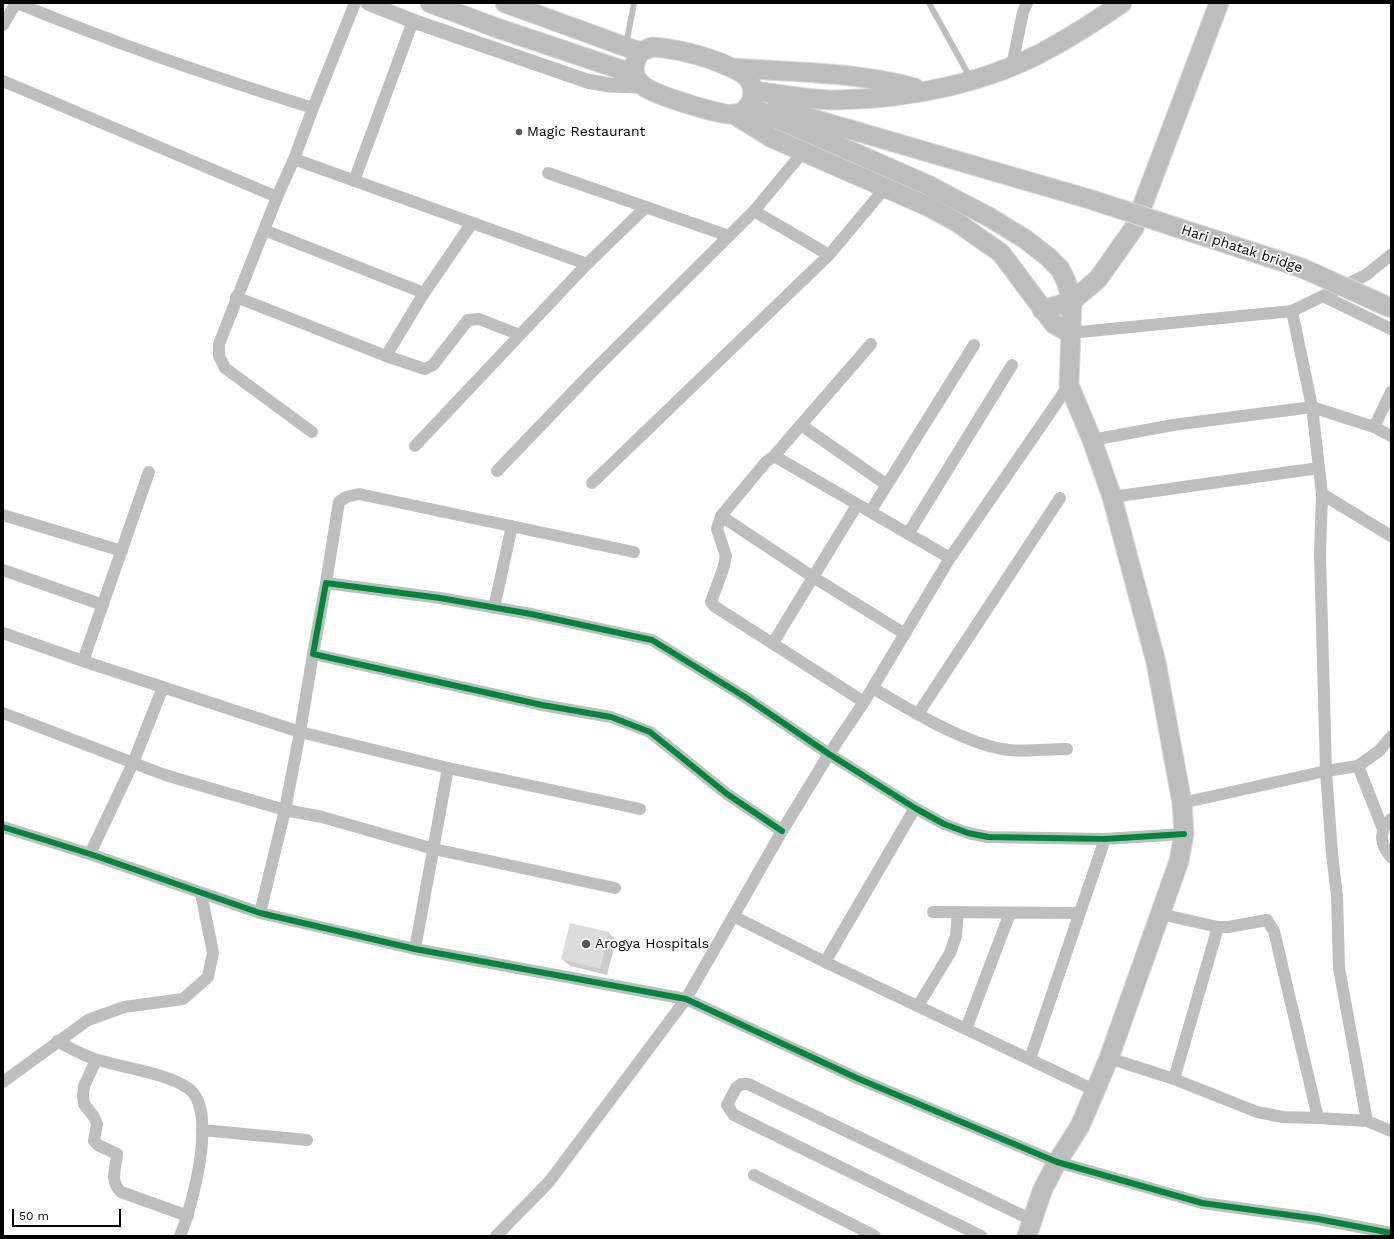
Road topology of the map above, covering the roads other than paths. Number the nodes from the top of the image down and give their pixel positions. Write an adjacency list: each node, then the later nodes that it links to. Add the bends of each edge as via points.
1 (17, 3): 12 (street); 21 (street, via 97,36)
2 (355, 3): 21 (street)
3 (368, 3): 11 (street)
4 (430, 3): 16 (main road)
5 (505, 3): 13 (main road)
6 (634, 3): 13 (lane)
7 (929, 3): 17 (lane)
8 (1027, 3): 14 (street)
9 (1122, 3): 14 (main road, via 1052,48)
10 (1220, 3): 39 (main road, via 1134,228 1098,280)
11 (413, 20): 16 (street, via 587,81 609,85); 25 (street)
12 (3, 26)
13 (633, 49): 15 (main road, via 666,48); 16 (main road)
14 (1012, 66): 17 (main road)
15 (733, 68): 19 (main road, via 895,82); 20 (main road, via 746,75)
16 (639, 80): 20 (main road, via 653,91 713,111)
17 (972, 80): 19 (main road)
18 (3, 81): 27 (street)
19 (924, 91): 20 (main road, via 862,99)
20 (747, 103): 22 (main road, via 772,138); 39 (main road, via 928,185 1025,239 1048,257 1063,275); 40 (main road, Hari phatak bridge, bridge, via 1089,199 1302,268)
21 (313, 108): 23 (street)
22 (803, 152): 26 (main road); 29 (street)
23 (294, 159): 25 (street); 27 (street)
24 (548, 173): 28 (street)
25 (354, 180): 30 (street)
26 (886, 188): 33 (street); 41 (main road, via 955,221 1001,253)
27 (277, 197): 31 (street)
28 (646, 207): 32 (street); 35 (street)
29 (754, 211): 32 (street); 33 (street)
30 (472, 223): 35 (street); 36 (street)
31 (264, 230): 36 (street); 38 (street)
32 (729, 236): 61 (street)
33 (829, 255): 63 (street)
34 (1391, 255): 37 (street, via 1366,275)
35 (587, 264): 45 (street)
36 (424, 293): 48 (street)
37 (1323, 296): 42 (street); 43 (street)
38 (236, 297): 48 (street); 55 (street, via 219,344 218,356 225,368)
39 (1072, 301): 41 (main road); 44 (main road)
40 (1391, 308)
41 (1042, 310): 44 (main road, via 1054,324)
42 (1292, 311): 44 (street); 52 (street)
43 (1391, 329)
44 (1070, 333): 50 (main road)
45 (520, 335): 48 (street, via 479,319 468,320 429,369); 58 (street)
46 (871, 344): 53 (street)
47 (974, 345): 64 (street)
48 (386, 356)
49 (1012, 365): 73 (street)
50 (1069, 385): 57 (main road); 77 (street)
51 (1391, 392): 54 (street)
52 (1312, 407): 54 (street); 57 (street, via 1173,425); 60 (street)
53 (801, 425): 59 (street); 64 (street)
54 (1374, 427): 56 (street)
55 (312, 432)
56 (1391, 436)
57 (1092, 440): 66 (main road)
58 (415, 446)
59 (774, 456): 68 (street); 71 (street, via 766,462)
60 (1318, 468): 65 (street); 66 (street)
61 (497, 471)
62 (149, 472): 75 (street)
63 (592, 483)
64 (887, 485): 69 (street)
65 (1322, 494): 74 (street); 100 (street, via 1320,554)
66 (1112, 497): 101 (main road, via 1156,662)
67 (1060, 498): 92 (street)
68 (858, 505): 69 (street); 79 (street)
69 (870, 512): 73 (street)
70 (3, 515): 75 (street)
71 (721, 516): 79 (street); 85 (street, via 717,529 726,556 712,602 714,606)
72 (512, 526): 76 (street); 80 (street, via 359,494 346,496 339,502); 82 (street)
73 (908, 534): 77 (street)
74 (1391, 536)
75 (122, 551): 81 (street)
76 (634, 552)
77 (950, 558): 84 (street)
78 (3, 570): 81 (street)
79 (813, 577): 84 (street); 85 (street)
80 (326, 583): 82 (street); 86 (street)
81 (103, 605): 87 (street)
82 (494, 608): 96 (street, via 652,640 745,697)
83 (3, 633): 87 (street)
84 (905, 634): 89 (street)
85 (773, 643): 90 (street)
86 (313, 654): 93 (street); 108 (street, via 534,703 611,717 650,732 727,794)
87 (83, 661): 88 (street)
88 (163, 687): 93 (street); 97 (street)
89 (873, 688): 90 (street); 92 (street)
90 (864, 702): 96 (street)
91 (3, 713): 97 (street)
92 (918, 714): 95 (street, via 975,741 1008,750)
93 (300, 732): 99 (street); 104 (street)
94 (1391, 737): 98 (street, via 1379,751)
95 (1067, 749)
96 (829, 754): 102 (street); 108 (street)
97 (133, 763): 104 (street, via 165,775); 112 (street)
98 (1358, 766): 100 (street); 107 (street)
99 (448, 768): 103 (street); 111 (street)
100 (1326, 772): 101 (street); 137 (street, via 1337,896 1339,968)
101 (1182, 803): 109 (main road)
102 (915, 808): 110 (street, via 944,824 981,836); 125 (street)
103 (640, 809)
104 (285, 810): 111 (street, via 322,817); 119 (street)
105 (1391, 820): 107 (street)
106 (3, 827): 112 (street)
107 (1383, 829): 113 (street, via 1381,835 1386,852)
108 (782, 831): 122 (street)
109 (1184, 834): 110 (street); 121 (main road, via 1179,861)
110 (1105, 839): 120 (street)
111 (434, 850): 114 (street); 124 (street)
112 (90, 854): 115 (street)
113 (1391, 858)
114 (615, 888)
115 (201, 893): 119 (street); 129 (street, via 213,953 208,977 183,999 124,1007 88,1020)
116 (933, 912): 117 (street)
117 (958, 912): 118 (street); 127 (street, via 956,936 950,953)
118 (1010, 912): 120 (street); 128 (street)
119 (260, 913): 124 (street)
120 (1079, 913): 131 (street)
121 (1160, 914): 123 (street); 130 (main road)
122 (733, 916): 125 (street); 126 (street)
123 (1218, 927): 133 (street); 136 (street, via 1261,920 1267,920 1271,925)
124 (414, 949): 126 (street)
125 (825, 962): 127 (street)
126 (686, 999): 141 (street, via 859,1079); 147 (street, via 549,1182)
127 (918, 1006): 128 (street)
128 (966, 1029): 131 (street)
129 (57, 1041): 132 (street); 134 (street)
130 (1109, 1058): 133 (street); 135 (main road)
131 (1030, 1059): 135 (street)
132 (96, 1060): 138 (street, via 171,1080 189,1089 202,1110); 143 (street, via 84,1086 84,1104 98,1124 94,1141 117,1154 115,1186 121,1192)
133 (1174, 1079): 136 (street, via 1257,1112 1282,1117)
134 (3, 1082)
135 (1096, 1091): 141 (main road, via 1080,1126)
136 (1318, 1118): 137 (street)
137 (1367, 1121): 139 (street)
138 (202, 1130): 140 (street); 143 (street, via 199,1165)
139 (1391, 1131)
140 (307, 1140)
141 (1057, 1162): 144 (main road, via 1042,1191); 145 (street, via 1202,1203 1318,1219)
142 (754, 1175): 148 (street)
143 (188, 1216): 146 (street)
144 (1030, 1232): 149 (street, via 748,1084 741,1084 736,1088 727,1105 734,1115)
145 (1391, 1233)
146 (180, 1236)
147 (496, 1236)
148 (875, 1236)
149 (981, 1236)

